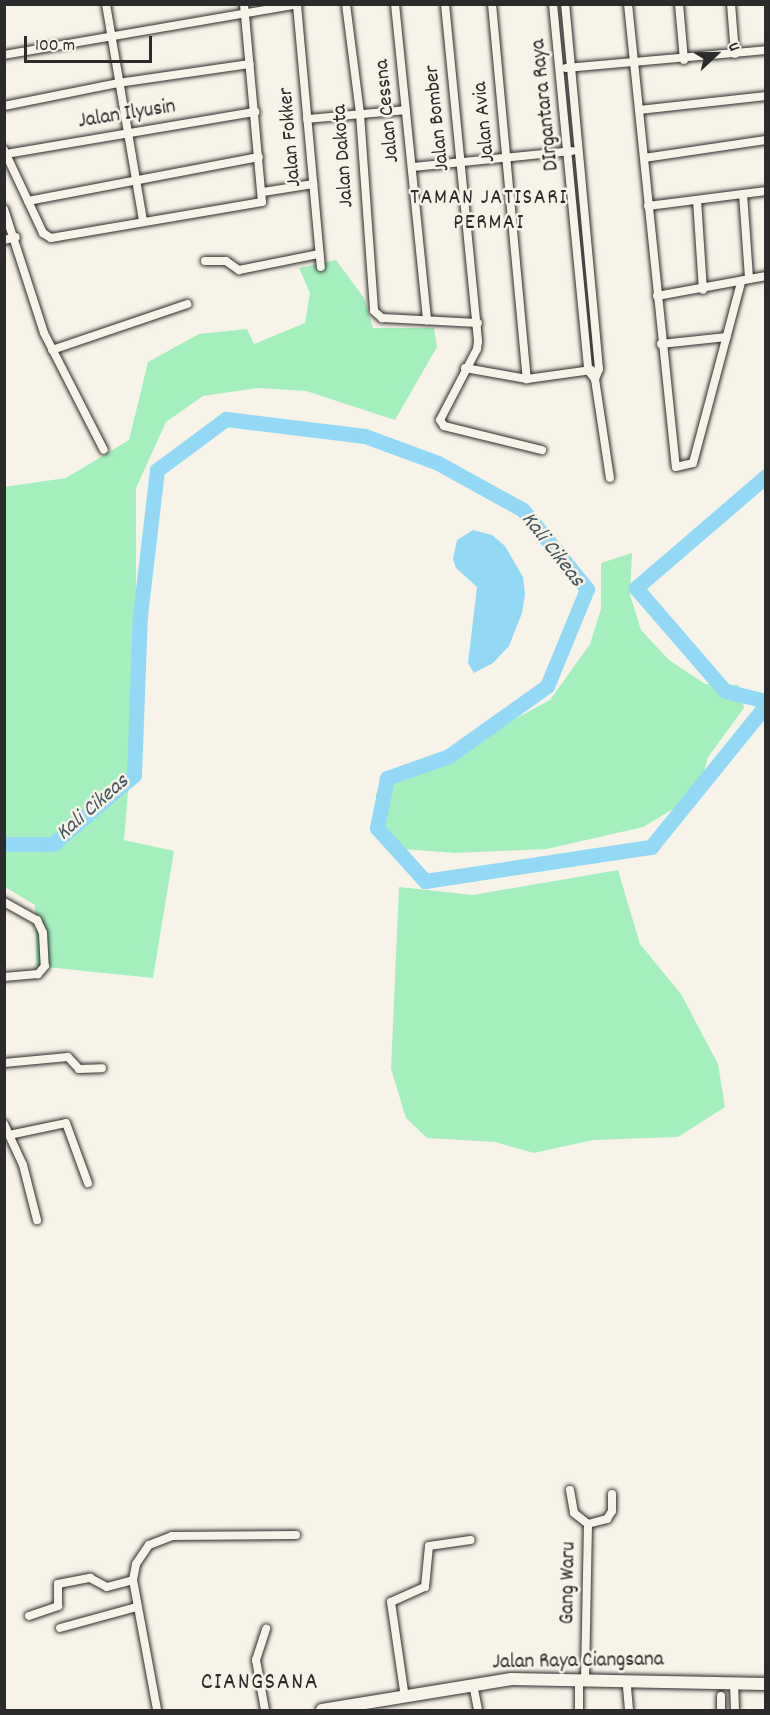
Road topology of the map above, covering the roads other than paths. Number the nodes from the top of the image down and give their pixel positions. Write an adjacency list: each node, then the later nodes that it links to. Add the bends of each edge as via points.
1 (106, 4): 14 (street)
2 (244, 4): 13 (street)
3 (346, 4): 29 (street, Jalan Dakota)
4 (395, 4): 26 (street, Jalan Cessna)
5 (445, 4): 39 (street, Jalan Bomber)
6 (492, 4): 38 (street, Jalan Avia)
7 (628, 4): 19 (street)
8 (679, 4): 18 (street)
9 (731, 4): 16 (street)
10 (297, 5): 13 (street); 30 (street, Jalan Fokker)
11 (565, 6): 12 (street); 21 (street, DIrgantara Raya)
12 (553, 7): 22 (street, DIrgantara Raya)
13 (245, 15): 14 (street); 20 (street)
14 (110, 36): 17 (street); 23 (street)
15 (765, 50): 16 (street)
16 (735, 54): 18 (street)
17 (4, 55)
18 (684, 60): 19 (street)
19 (634, 62): 21 (street); 27 (street)
20 (250, 64): 23 (street); 28 (street)
21 (571, 68): 22 (street); 33 (street, DIrgantara Raya)
22 (560, 69): 35 (street, DIrgantara Raya)
23 (118, 83): 25 (street); 31 (street)
24 (765, 96): 27 (street)
25 (4, 106)
26 (406, 110): 29 (street); 40 (street, Jalan Cessna)
27 (639, 110): 37 (street)
28 (255, 112): 31 (street, Jalan Ilyusin); 36 (street)
29 (360, 114): 30 (street); 62 (street, Jalan Dakota, via 372,304 379,318)
30 (307, 119): 42 (street, Jalan Fokker)
31 (128, 133): 34 (street, Jalan Ilyusin); 41 (street)
32 (765, 140): 37 (street)
33 (578, 150): 35 (street); 55 (street, DIrgantara Raya)
34 (5, 152): 47 (street)
35 (568, 152): 38 (street); 55 (street, DIrgantara Raya)
36 (259, 157): 41 (street); 45 (street)
37 (644, 158): 48 (street)
38 (507, 159): 39 (street); 71 (street, Jalan Avia)
39 (461, 164): 40 (street); 63 (street, Jalan Bomber)
40 (412, 166): 62 (street, Jalan Cessna)
41 (137, 180): 47 (street); 50 (street)
42 (313, 184): 45 (street); 53 (street, Jalan Fokker)
43 (765, 191): 44 (street)
44 (742, 194): 46 (street); 58 (street)
45 (264, 195): 50 (street, via 262,202)
46 (697, 200): 48 (street); 59 (street)
47 (28, 201): 50 (street, via 43,233 51,238)
48 (648, 206): 60 (street)
49 (4, 209): 51 (street)
50 (143, 220)
51 (16, 237): 52 (street); 66 (street, via 31,301)
52 (4, 240)
53 (319, 254): 54 (street, via 239,270 226,261); 56 (street, Jalan Fokker)
54 (205, 261)
55 (585, 261): 68 (street, DIrgantara Raya); 69 (street, DIrgantara Raya)
56 (321, 267)
57 (765, 276): 58 (street)
58 (745, 280): 59 (street); 64 (street)
59 (704, 290): 60 (street)
60 (657, 296): 65 (street)
61 (187, 304): 66 (street)
62 (427, 320): 63 (street)
63 (477, 323): 67 (street, Jalan Bomber, via 477,349)
64 (727, 337): 65 (street); 65 (street, via 689,466 676,467 673,463)
65 (662, 344)
66 (52, 350): 72 (street)
67 (465, 368): 71 (street); 73 (street, Jalan Bomber, via 440,415 441,422)
68 (599, 369): 69 (street); 70 (street, DIrgantara Raya)
69 (588, 370): 70 (street); 71 (street)
70 (595, 379): 74 (street)
71 (527, 380)
72 (104, 450)
73 (542, 450)
74 (610, 478)
75 (4, 902): 76 (street, via 37,920 43,933 45,966 38,974)
76 (4, 977)
77 (4, 1063): 78 (street, via 68,1057 79,1068)
78 (102, 1068)
79 (5, 1125): 80 (street)
80 (9, 1135): 81 (street, via 66,1123); 82 (street, via 23,1165)
81 (88, 1183)
82 (37, 1220)
83 (570, 1490): 85 (street, Gang Waru, via 574,1513)
84 (612, 1494): 85 (street, Gang Waru, via 612,1512 607,1519)
85 (588, 1524): 93 (street, Gang Waru)
86 (296, 1535): 88 (street, via 172,1536 149,1545 136,1564)
87 (471, 1540): 99 (street, via 429,1546 425,1587 391,1602)
88 (133, 1581): 89 (street); 90 (street, via 107,1587 90,1578 58,1584 58,1606)
89 (137, 1607): 91 (street); 101 (street)
90 (29, 1616)
91 (60, 1628)
92 (266, 1629): 102 (street, via 256,1660)
93 (582, 1679): 94 (main road, Jalan Raya Ciangsana); 95 (main road, Jalan Raya Ciangsana, via 511,1679); 105 (street, Gang Waru)
94 (734, 1682): 96 (main road, Jalan Raya Ciangsana); 108 (street)
95 (473, 1684): 99 (main road, Jalan Raya Ciangsana); 104 (street)
96 (765, 1684)
97 (627, 1686): 106 (street)
98 (721, 1696): 107 (street)
99 (405, 1698): 100 (main road, Jalan Raya Ciangsana)
100 (389, 1706): 103 (main road, Jalan Raya Ciangsana)
101 (157, 1710)
102 (266, 1710)
103 (322, 1710)
104 (478, 1710)
105 (579, 1710)
106 (629, 1710)
107 (721, 1710)
108 (735, 1710)

